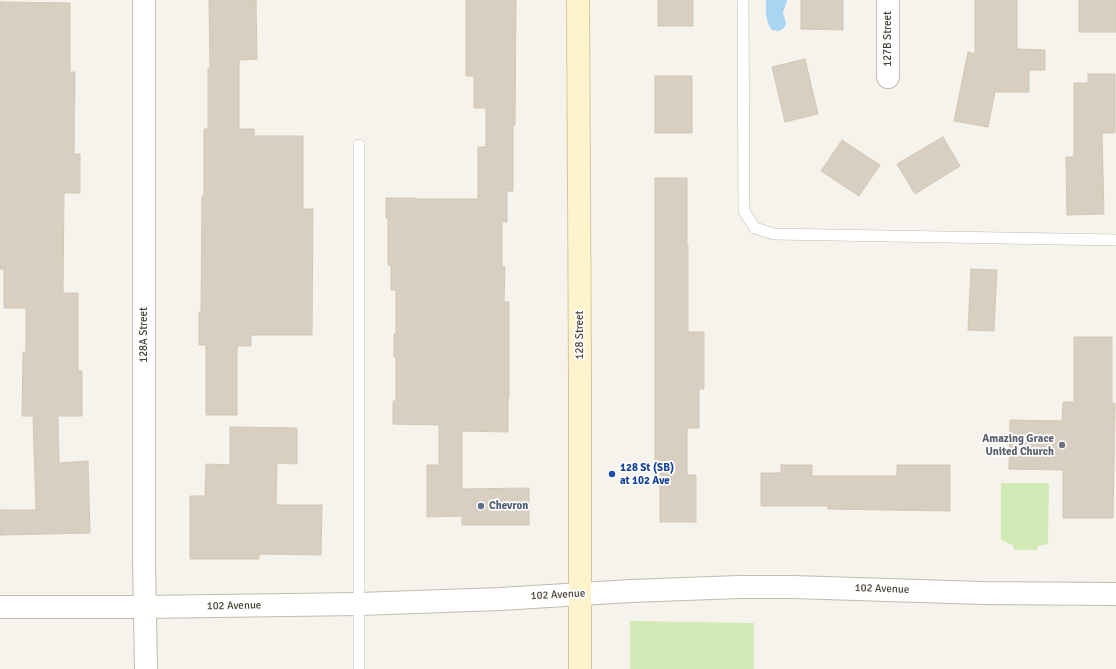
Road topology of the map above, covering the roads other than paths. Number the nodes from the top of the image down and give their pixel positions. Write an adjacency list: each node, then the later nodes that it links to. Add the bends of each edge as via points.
1 (144, 0): 12 (street, 128A Street)
2 (578, 0): 8 (main road, 128 Street)
3 (743, 0): 7 (lane, via 744,211 755,228 774,234)
4 (888, 0): 5 (street, 127B Street)
5 (888, 77)
6 (359, 146): 10 (lane)
7 (1116, 240)
8 (580, 594): 9 (street, 102 Avenue, via 739,587); 10 (street, 102 Avenue); 15 (main road, 128 Street)
9 (1116, 594)
10 (359, 604): 12 (street, 102 Avenue); 14 (lane)
11 (0, 606): 12 (street, 102 Avenue)
12 (145, 607): 13 (street, 128A Street)
13 (146, 669)
14 (359, 669)
15 (580, 669)

